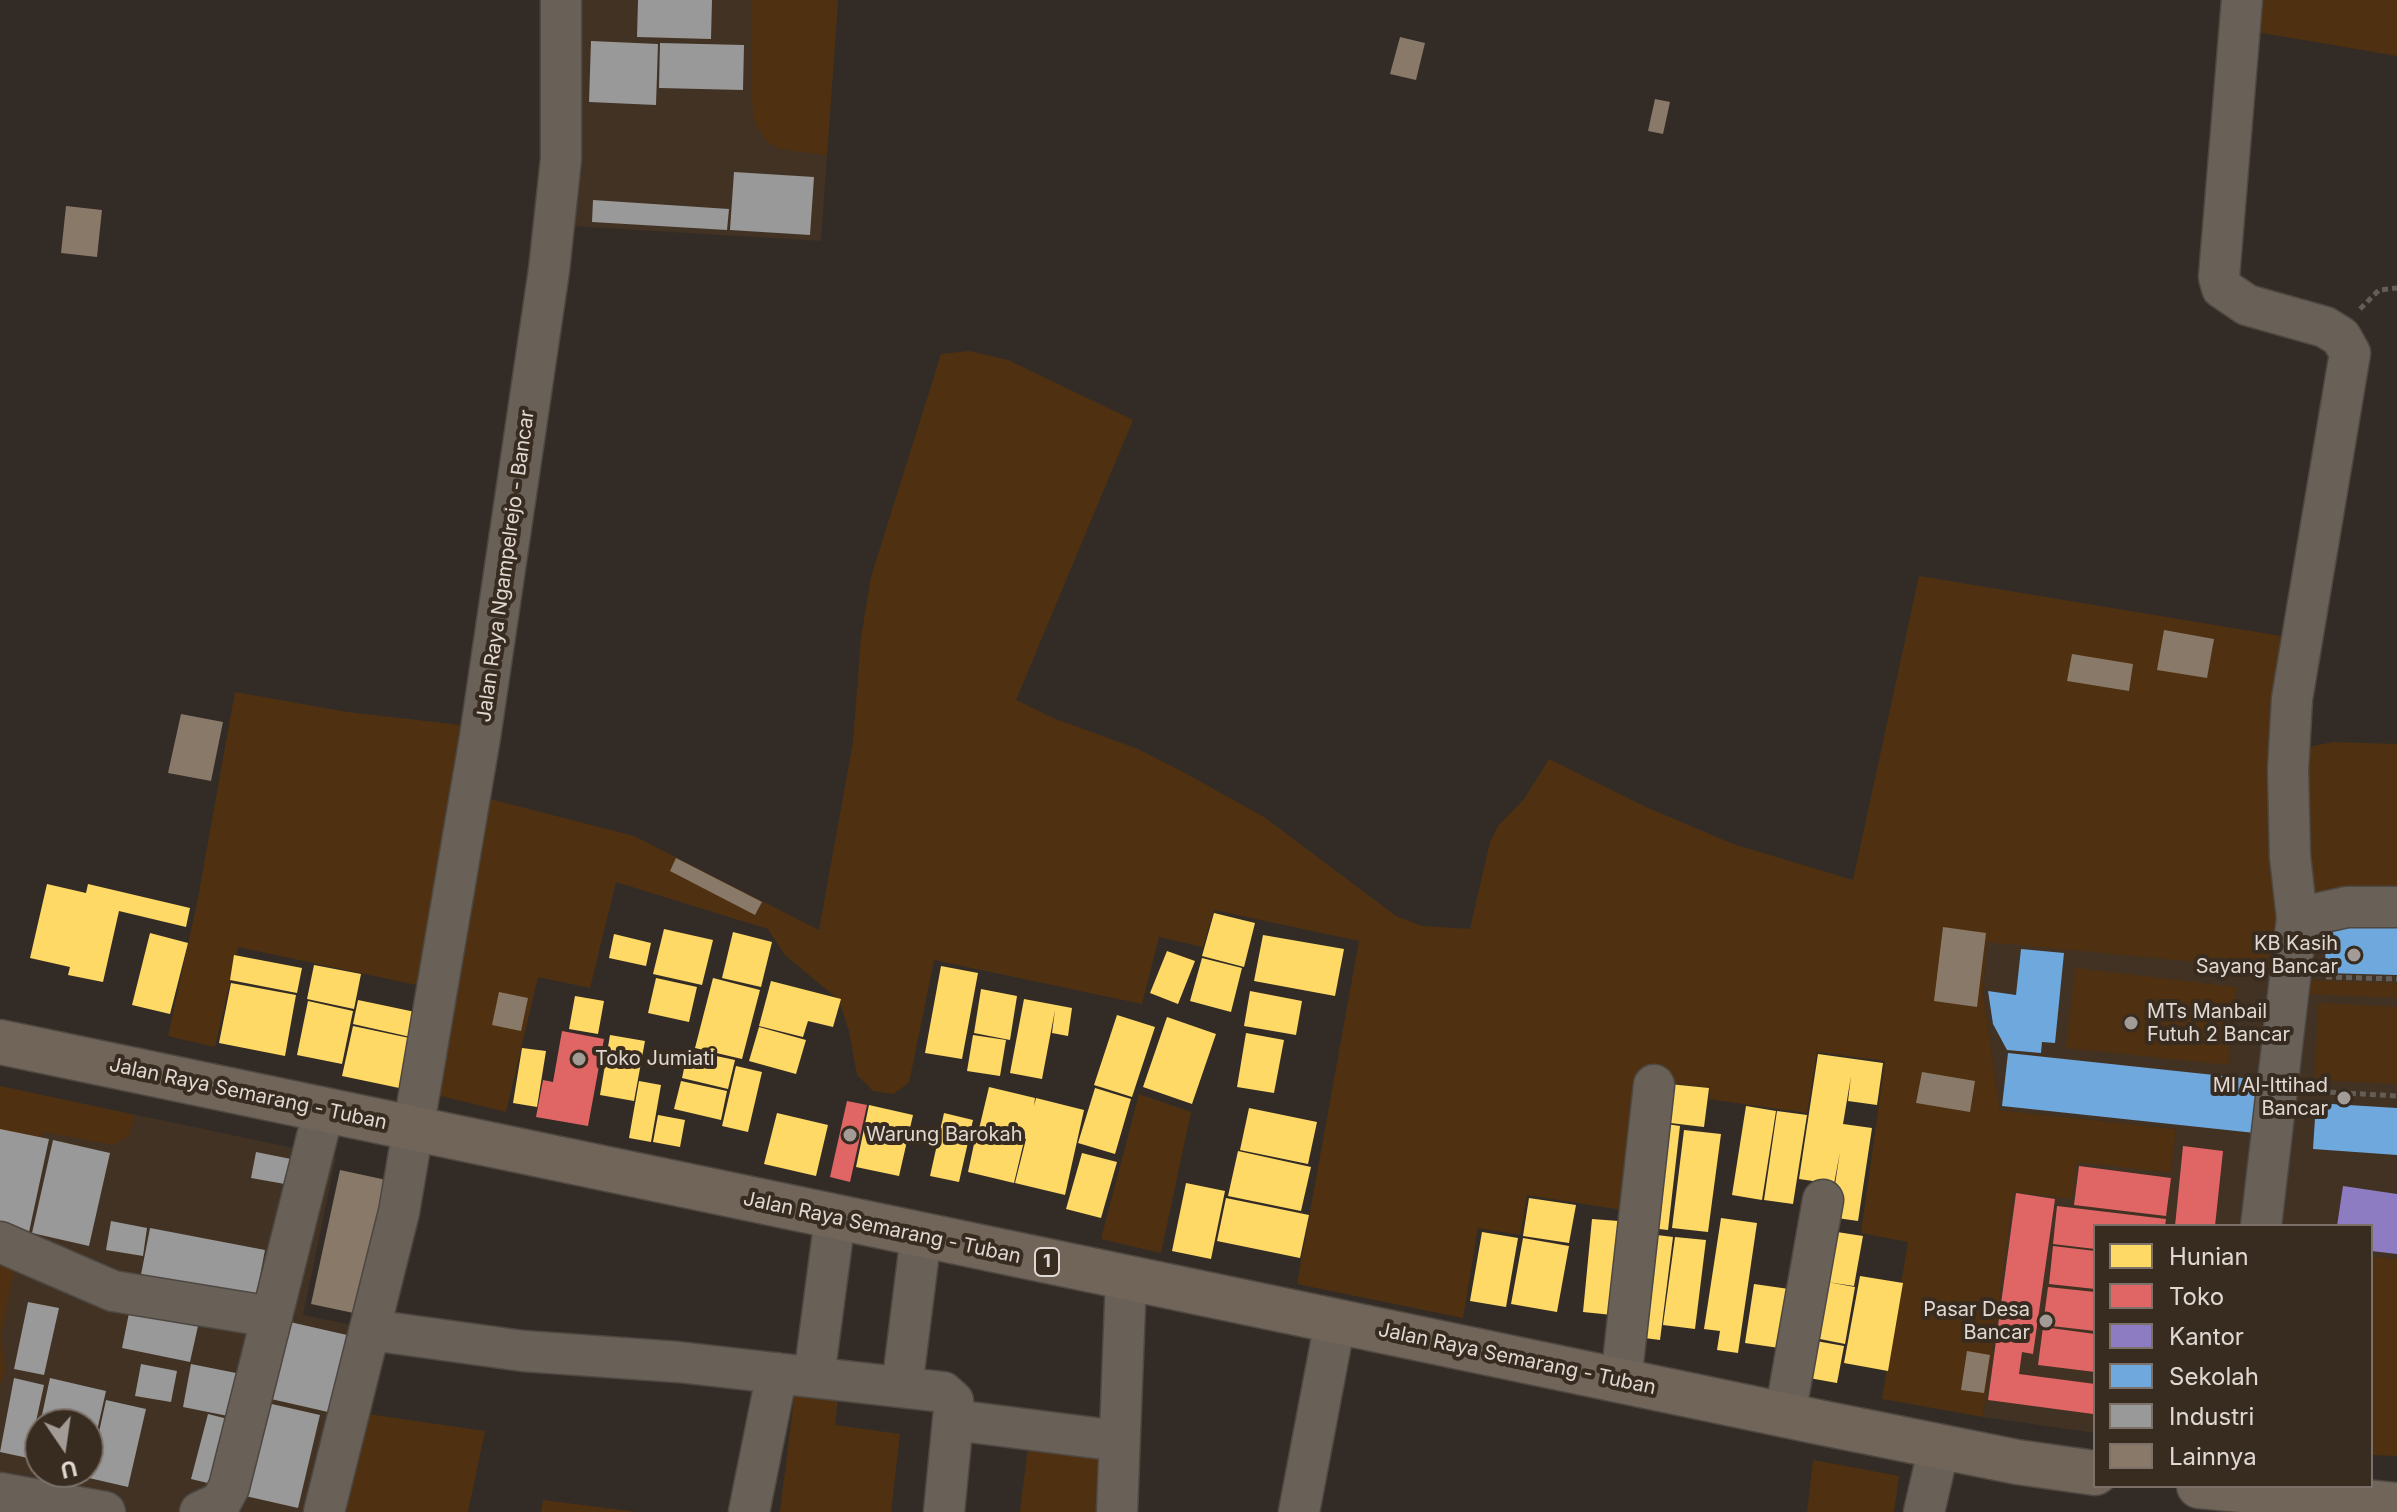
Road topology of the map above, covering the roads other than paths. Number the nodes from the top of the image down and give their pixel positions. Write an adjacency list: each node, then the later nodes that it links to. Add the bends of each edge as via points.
1 (561, 0): 8 (street, Jalan Raya Ngampelrejo - Bancar, via 561,159 549,270 480,737)
2 (2242, 0): 4 (street, via 2222,288 2247,305 2325,327 2341,337 2350,353 2292,699 2288,770)
3 (2397, 907): 4 (street, via 2347,907)
4 (2297, 918): 11 (street)
5 (0, 1042): 7 (highway, Jalan Raya Semarang - Tuban / 1)
6 (1654, 1085): 19 (street)
7 (324, 1109): 8 (highway, Jalan Raya Semarang - Tuban / 1); 15 (street)
8 (412, 1127): 10 (highway, Jalan Raya Semarang - Tuban / 1); 17 (street, Jalan Raya Ngampelrejo - Bancar, via 399,1212)
9 (1823, 1200): 21 (street)
10 (835, 1218): 12 (highway, Jalan Raya Semarang - Tuban / 1); 18 (street)
11 (2261, 1224)
12 (921, 1236): 14 (highway, Jalan Raya Semarang - Tuban / 1); 20 (street)
13 (0, 1242): 15 (street, via 113,1291)
14 (1126, 1278): 16 (highway, Jalan Raya Semarang - Tuban / 1); 23 (street)
15 (272, 1317): 30 (street, via 229,1487 221,1502)
16 (1335, 1322): 19 (highway, Jalan Raya Semarang - Tuban / 1); 35 (street)
17 (371, 1330): 18 (street, via 596,1358); 31 (street, Jalan Raya Ngampelrejo - Bancar)
18 (796, 1375): 20 (street); 32 (street)
19 (1621, 1381): 21 (highway, Jalan Raya Semarang - Tuban / 1)
20 (902, 1387): 22 (street, via 949,1395)
21 (1785, 1415): 24 (highway, Jalan Raya Semarang - Tuban / 1)
22 (954, 1420): 23 (street); 33 (street)
23 (1119, 1441): 34 (street)
24 (1939, 1447): 25 (highway, Jalan Raya Semarang - Tuban / 1); 36 (street)
25 (2093, 1473)
26 (0, 1493): 29 (street)
27 (2237, 1493): 28 (highway)
28 (2397, 1505)
29 (105, 1512)
30 (200, 1512)
31 (324, 1512)
32 (749, 1512)
33 (944, 1512)
34 (1117, 1512)
35 (1299, 1512)
36 (1924, 1512)

